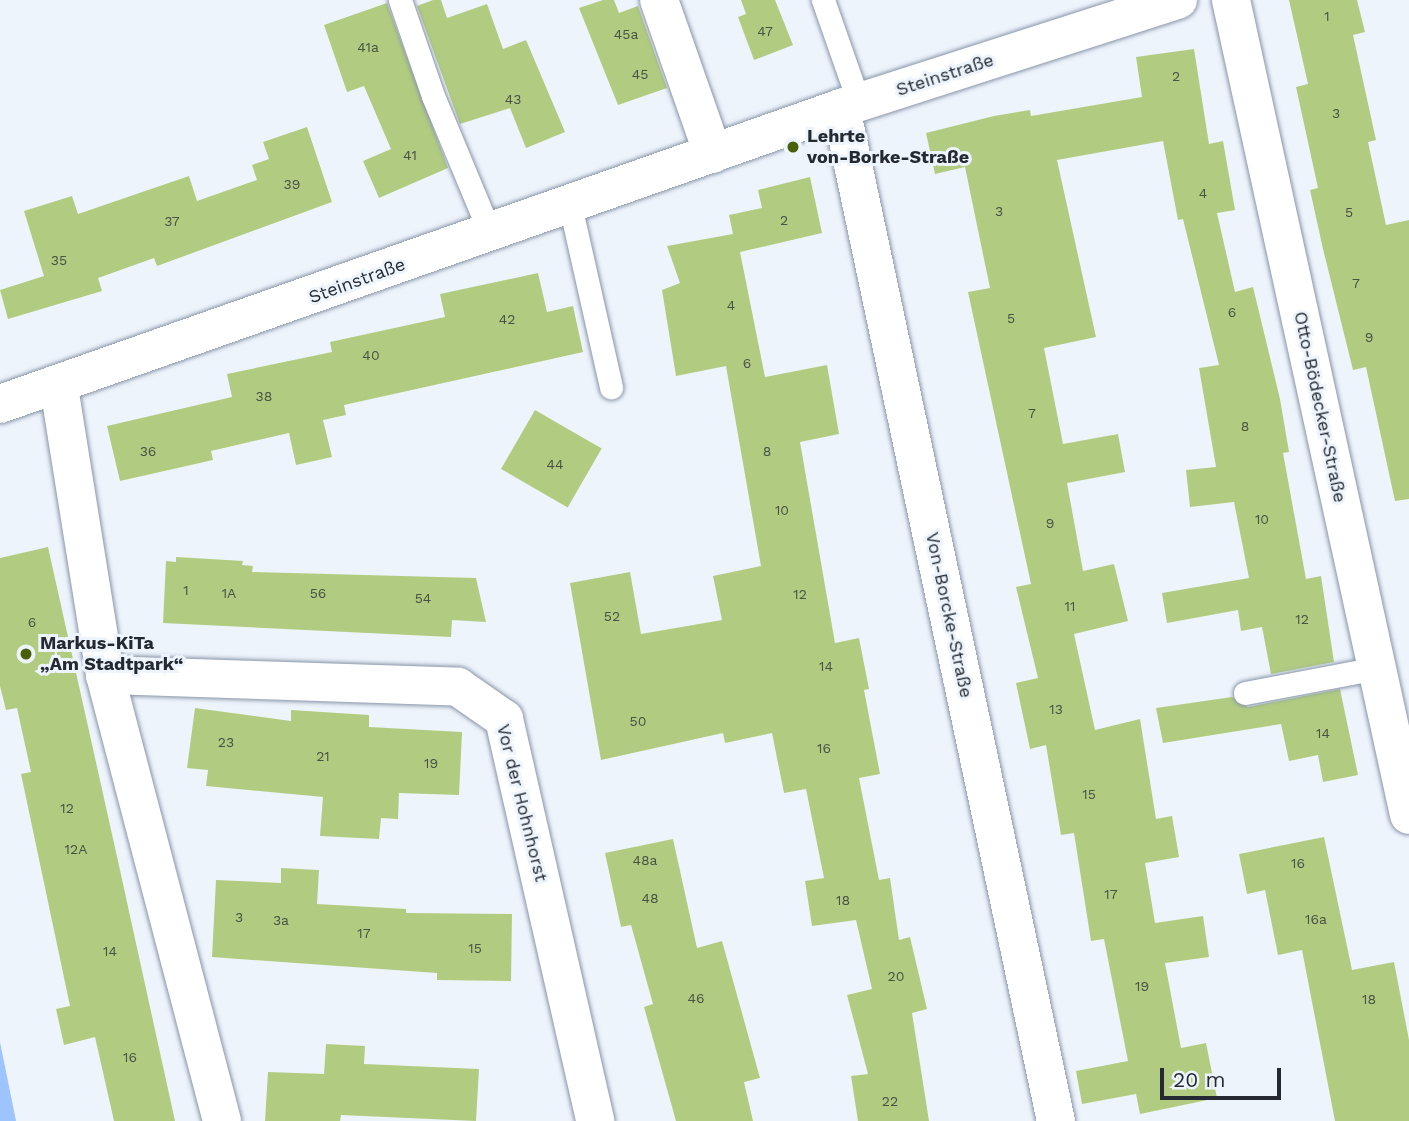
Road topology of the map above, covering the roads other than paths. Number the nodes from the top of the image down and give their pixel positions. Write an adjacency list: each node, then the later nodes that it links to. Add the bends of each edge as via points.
1 (400, 0): 9 (lane, via 433,96)
2 (659, 0): 7 (street)
3 (823, 0): 6 (lane)
4 (1178, 0): 6 (street, Steinstraße)
5 (1231, 0): 13 (street, Otto-Bödecker-Straße)
6 (850, 105): 7 (street, Steinstraße); 19 (street, Von-Borcke-Straße)
7 (713, 154): 8 (street, Steinstraße)
8 (569, 205): 9 (street, Steinstraße); 11 (lane)
9 (490, 233): 10 (street, Steinstraße)
10 (59, 387): 12 (street, Steinstraße); 14 (street)
11 (611, 387)
12 (0, 404)
13 (1377, 668): 15 (lane); 16 (street, Otto-Bödecker-Straße)
14 (106, 675): 17 (street); 18 (street, Vor der Hohnhorst, via 458,687 504,719)
15 (1245, 693)
16 (1409, 815)
17 (222, 1121)
18 (596, 1121)
19 (1056, 1121)

